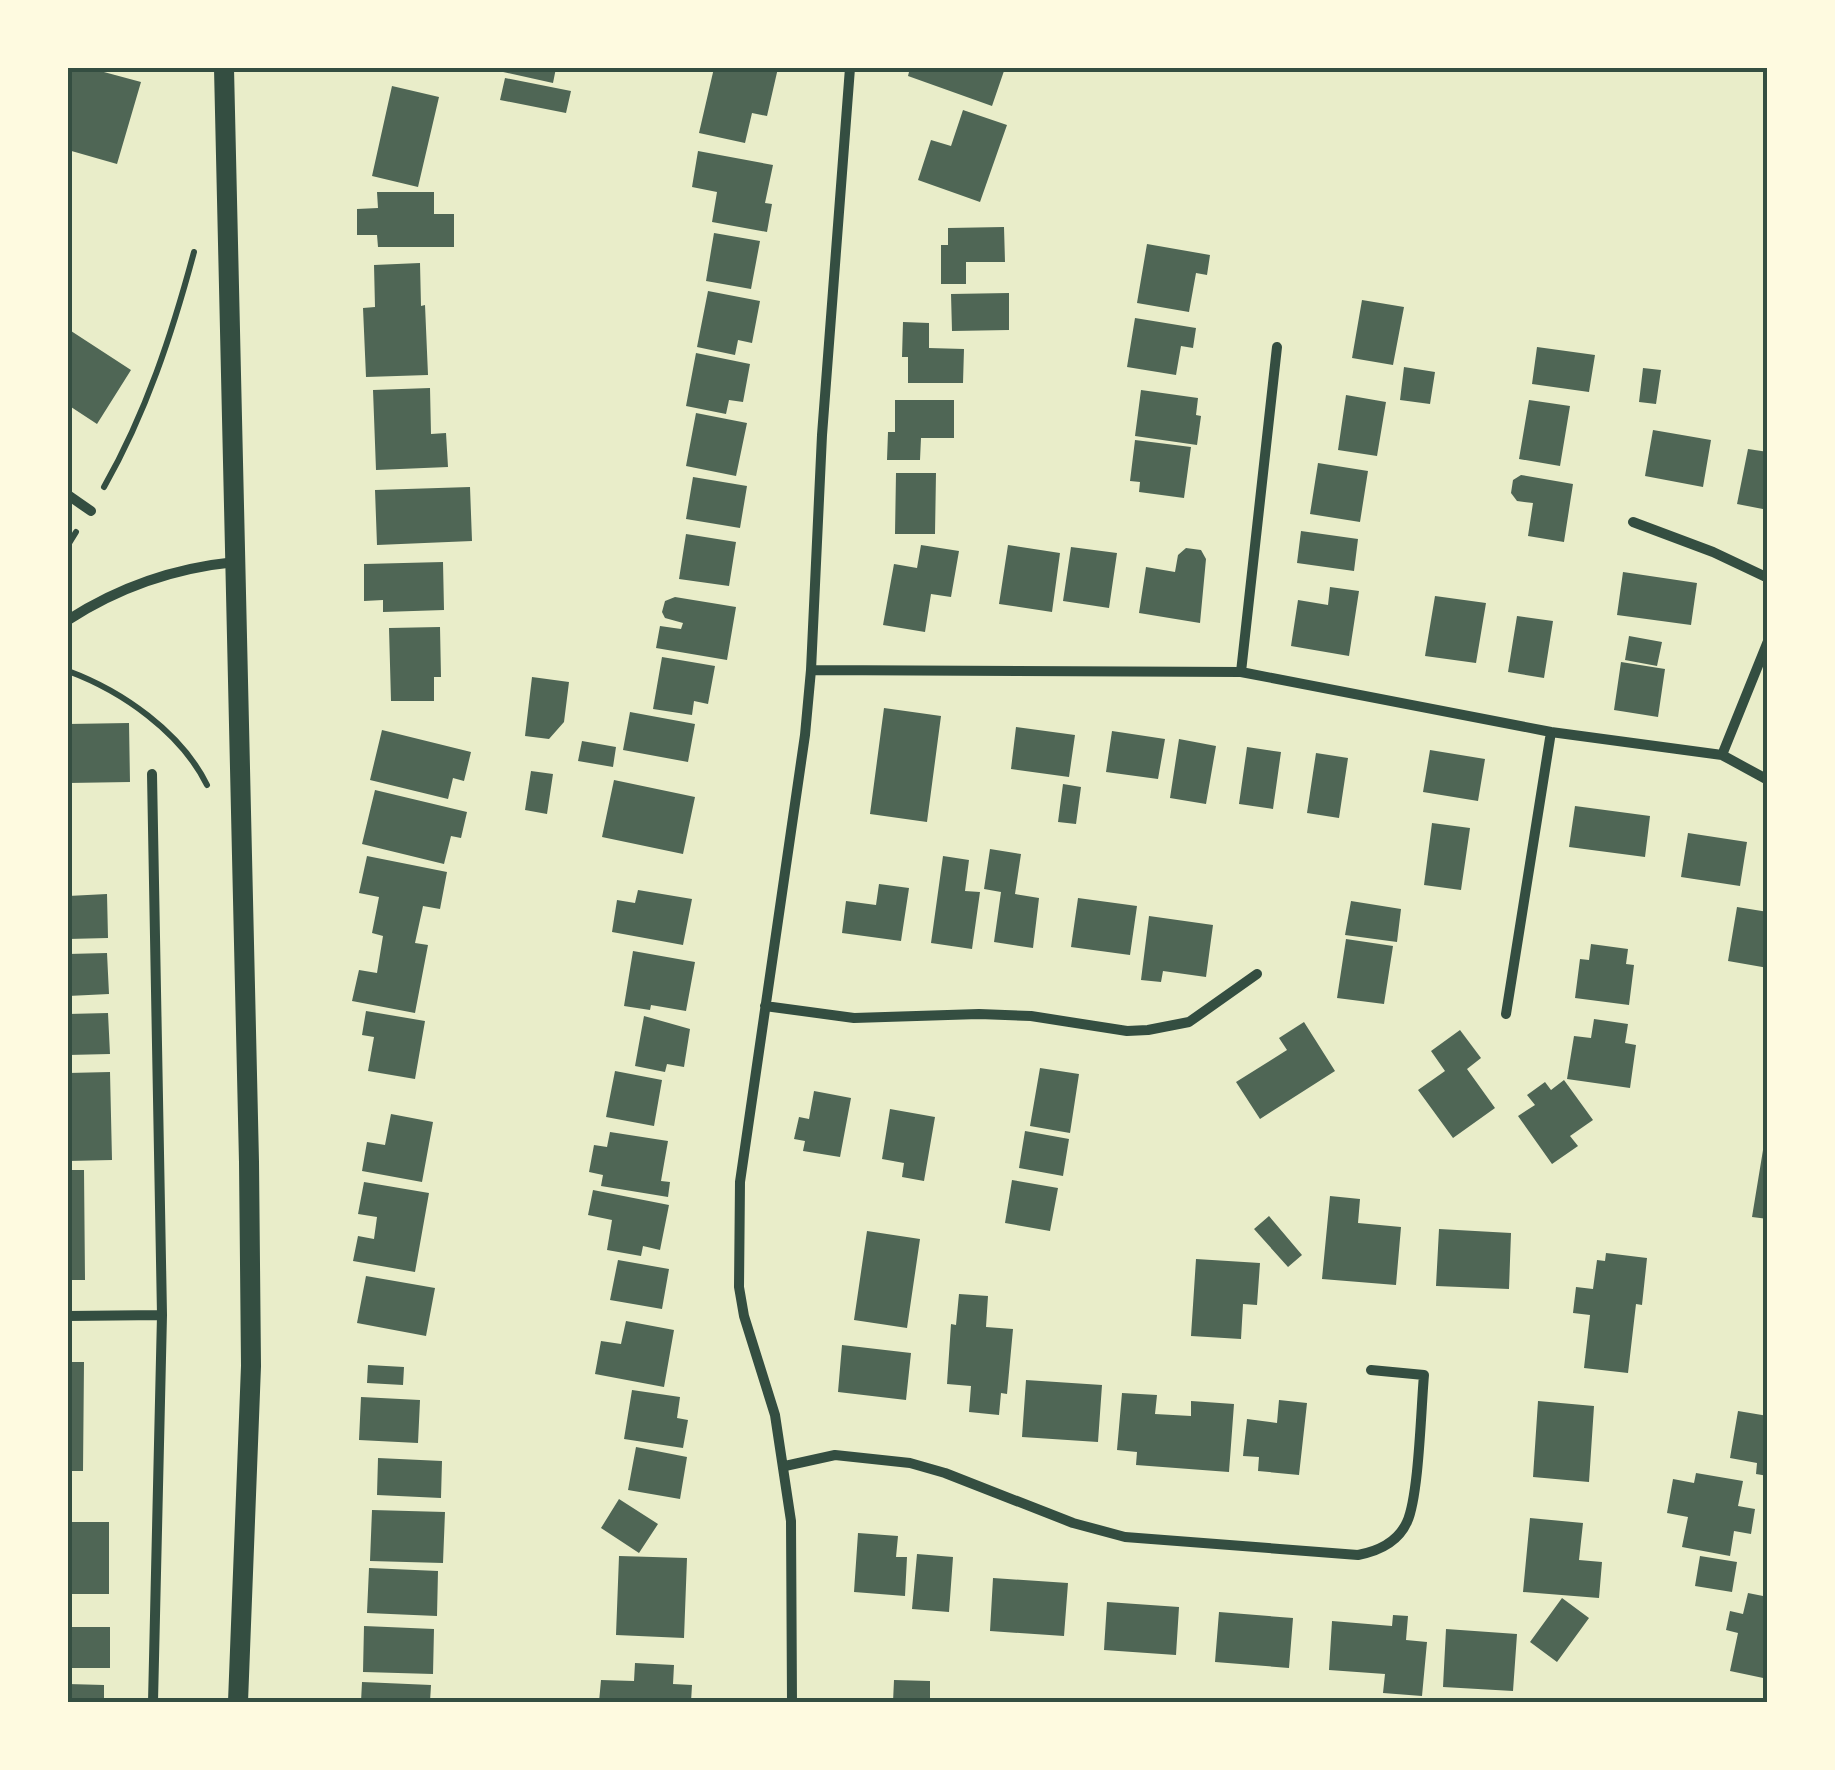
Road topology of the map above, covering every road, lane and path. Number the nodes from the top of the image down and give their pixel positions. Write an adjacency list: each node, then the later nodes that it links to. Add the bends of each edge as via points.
1 (224, 68): 8 (main road)
2 (850, 68): 12 (street)
3 (198, 235): 6 (path, via 150,392)
4 (1277, 347): 13 (street)
5 (68, 495): 6 (street)
6 (90, 510)
7 (1633, 522): 9 (street)
8 (236, 562): 10 (street, via 136,584); 26 (main road, via 251,1366)
9 (1768, 578)
10 (68, 620)
11 (1768, 640): 15 (street)
12 (811, 670): 13 (street); 19 (street)
13 (1241, 672): 14 (street)
14 (1551, 732): 15 (street); 20 (street)
15 (1722, 755): 17 (street)
16 (152, 774): 21 (street)
17 (1768, 780)
18 (1258, 974): 19 (street, via 1189,1022 1148,1030 1030,1016 854,1018)
19 (766, 1006): 24 (street, via 740,1182 737,1257 744,1316)
20 (1506, 1014)
21 (162, 1315): 22 (street); 25 (street)
22 (68, 1316)
23 (1372, 1370): 24 (street, via 1424,1375 1406,1524 1386,1546 1358,1555 1125,1537 891,1460 835,1456)
24 (785, 1466): 27 (street, via 794,1576)
25 (153, 1702)
26 (238, 1702)
27 (792, 1702)

